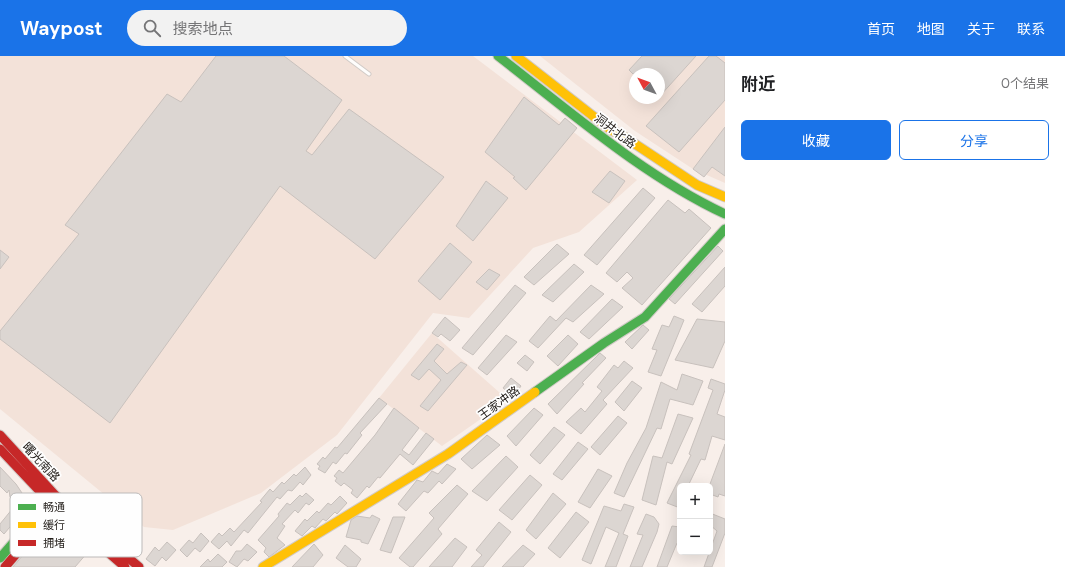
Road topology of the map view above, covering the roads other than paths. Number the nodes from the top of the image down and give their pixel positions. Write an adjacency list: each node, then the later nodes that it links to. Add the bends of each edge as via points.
1 (345, 56): 4 (lane)
2 (498, 56): 6 (street, 洞井北路, via 628,156 690,198)
3 (517, 56): 5 (street, 洞井北路, via 611,130 697,185)
4 (369, 74)
5 (725, 197)
6 (725, 214)
7 (725, 229): 20 (street, 王家冲路, via 645,317 604,343 448,454)
8 (0, 435): 11 (street, 曙光南路)
9 (0, 449): 10 (street, 曙光南路)
10 (47, 493)
11 (49, 493)
12 (10, 548): 16 (street)
13 (13, 557): 17 (street)
14 (114, 557): 18 (street, 曙光南路)
15 (126, 557): 19 (street, 曙光南路)
16 (0, 558)
17 (5, 567)
18 (124, 567)
19 (139, 567)
20 (263, 567)

